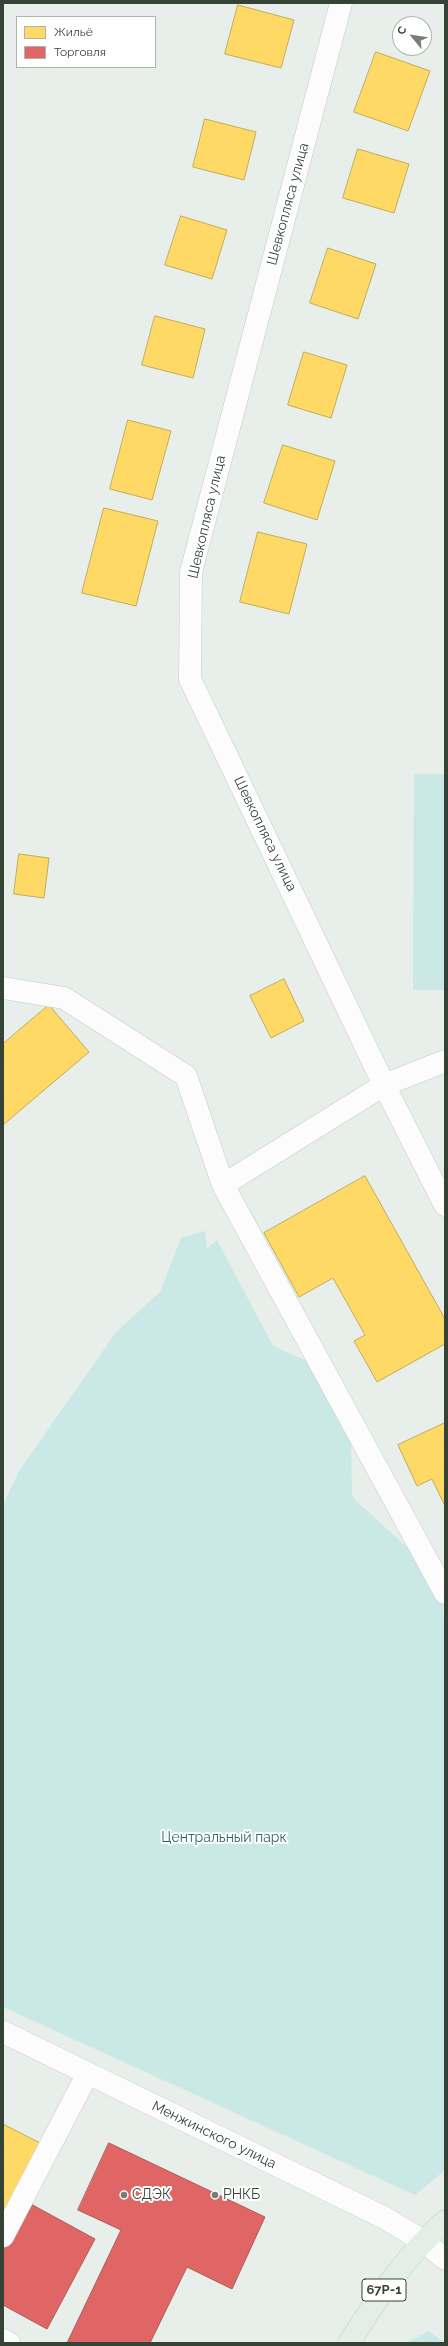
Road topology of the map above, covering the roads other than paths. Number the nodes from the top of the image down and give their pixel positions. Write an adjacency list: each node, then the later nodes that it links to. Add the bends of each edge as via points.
1 (341, 3): 4 (street, Шевкопляса улица, via 190,572 190,679)
2 (3, 988): 5 (street, via 64,998 186,1076)
3 (445, 1061): 4 (street)
4 (384, 1085): 5 (street); 6 (street, Шевкопляса улица)
5 (223, 1185): 7 (street)
6 (445, 1205)
7 (445, 1593)
8 (3, 2032): 9 (street, Менжинского улица)
9 (88, 2073): 11 (street); 12 (street, Менжинского улица, via 385,2218)
10 (445, 2221): 12 (main road, 67Р-1)
11 (3, 2236)
12 (423, 2241): 13 (street, Менжинского улица); 16 (main road, 67Р-1, via 374,2302)
13 (445, 2258)
14 (3, 2340): 15 (street)
15 (9, 2343)
16 (349, 2343)

